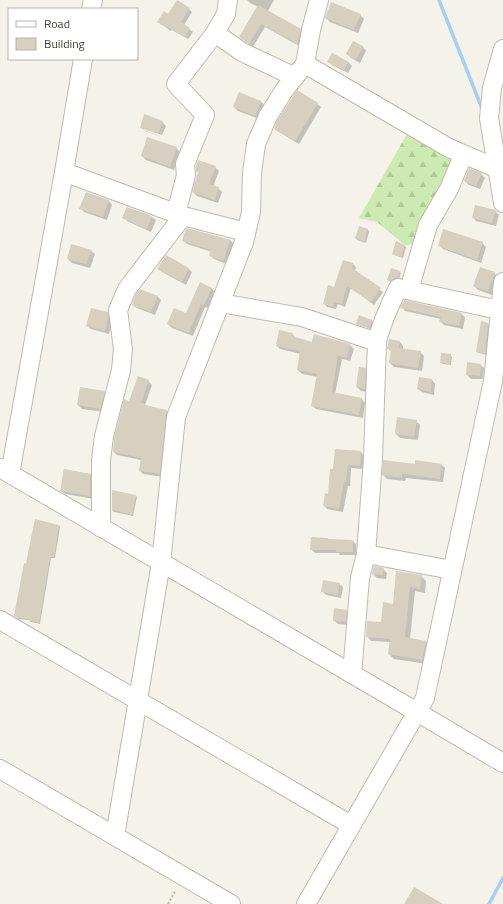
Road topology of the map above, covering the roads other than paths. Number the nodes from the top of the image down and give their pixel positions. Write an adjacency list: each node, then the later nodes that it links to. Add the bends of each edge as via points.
1 (228, 0): 3 (street, via 226,14)
2 (319, 0): 6 (street)
3 (215, 33): 6 (street, via 242,52); 11 (street, via 176,84 205,115 185,164 186,175)
4 (503, 49): 8 (street, via 492,88 489,115)
5 (83, 60): 9 (street)
6 (300, 70): 7 (street); 12 (street, via 268,116 256,144 251,212)
7 (464, 155): 8 (street); 14 (street, via 449,189 428,225)
8 (500, 170): 10 (street)
9 (64, 172): 11 (street); 19 (street)
10 (503, 203)
11 (179, 215): 12 (street); 20 (street, via 127,289 118,310 123,349 121,370 104,436)
12 (246, 232): 15 (street)
13 (503, 282): 16 (street)
14 (409, 290): 16 (street); 17 (street, via 398,288)
15 (220, 303): 17 (street, via 302,317); 22 (street, via 176,416)
16 (502, 311): 18 (street)
17 (377, 342): 21 (street, via 373,459)
18 (499, 369): 23 (street, via 493,380)
19 (5, 471): 20 (street)
20 (101, 528): 22 (street)
21 (366, 554): 23 (street); 25 (street, via 360,578)
22 (161, 563): 25 (street); 26 (street)
23 (452, 570): 27 (street, via 425,698)
24 (0, 620): 26 (street)
25 (352, 674): 27 (street)
26 (138, 701): 30 (street); 31 (street)
27 (418, 712): 28 (street); 30 (street)
28 (503, 763)
29 (0, 769): 31 (street)
30 (351, 825): 33 (street)
31 (115, 836): 32 (street)
32 (231, 904)
33 (306, 904)

